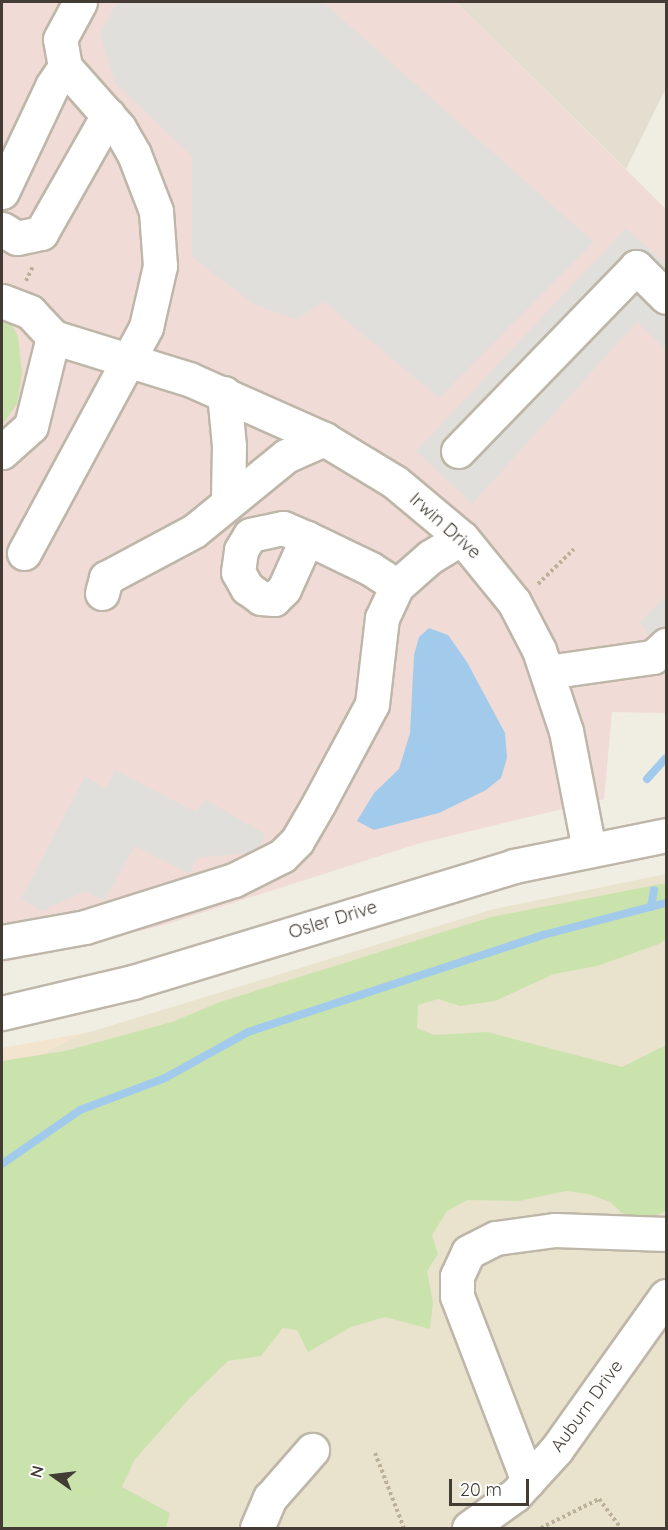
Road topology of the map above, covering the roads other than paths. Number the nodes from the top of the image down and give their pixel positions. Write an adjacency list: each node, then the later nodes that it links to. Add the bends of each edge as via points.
1 (80, 2): 2 (street, via 60,39)
2 (65, 67): 3 (street); 4 (street, via 51,86)
3 (108, 115): 5 (street, via 41,232 17,238); 9 (street, via 134,154 157,222 160,266 146,327)
4 (2, 192)
5 (2, 229)
6 (13, 294): 8 (street)
7 (666, 297): 12 (street, via 636,267)
8 (53, 337): 9 (street, Irwin Drive); 13 (street, via 31,426)
9 (127, 360): 10 (street, Irwin Drive); 17 (street)
10 (224, 393): 11 (street, Irwin Drive); 14 (street)
11 (324, 439): 14 (street, via 286,456); 16 (street, Irwin Drive, via 395,482)
12 (458, 451)
13 (2, 452)
14 (228, 499): 19 (street, via 194,531 106,579)
15 (307, 538): 18 (street)
16 (462, 538): 18 (street, via 430,557); 21 (street, Irwin Drive, via 514,602)
17 (24, 553)
18 (397, 586): 24 (street, via 382,618 372,704 297,841 282,856 253,872 85,927)
19 (102, 593)
20 (662, 653): 21 (street)
21 (547, 672): 23 (street, Irwin Drive, via 566,731)
22 (666, 835): 23 (street, Osler Drive)
23 (589, 849): 25 (street, Osler Drive, via 438,888 133,982)
24 (2, 942)
25 (2, 1012)
26 (666, 1234): 29 (street, via 555,1230 496,1238 468,1252 457,1276 457,1296)
27 (666, 1296): 29 (street, Auburn Drive, via 556,1450)
28 (312, 1450): 30 (street, via 270,1498)
29 (528, 1481): 31 (street, Auburn Drive, via 487,1518)
30 (257, 1528)
31 (469, 1528)

